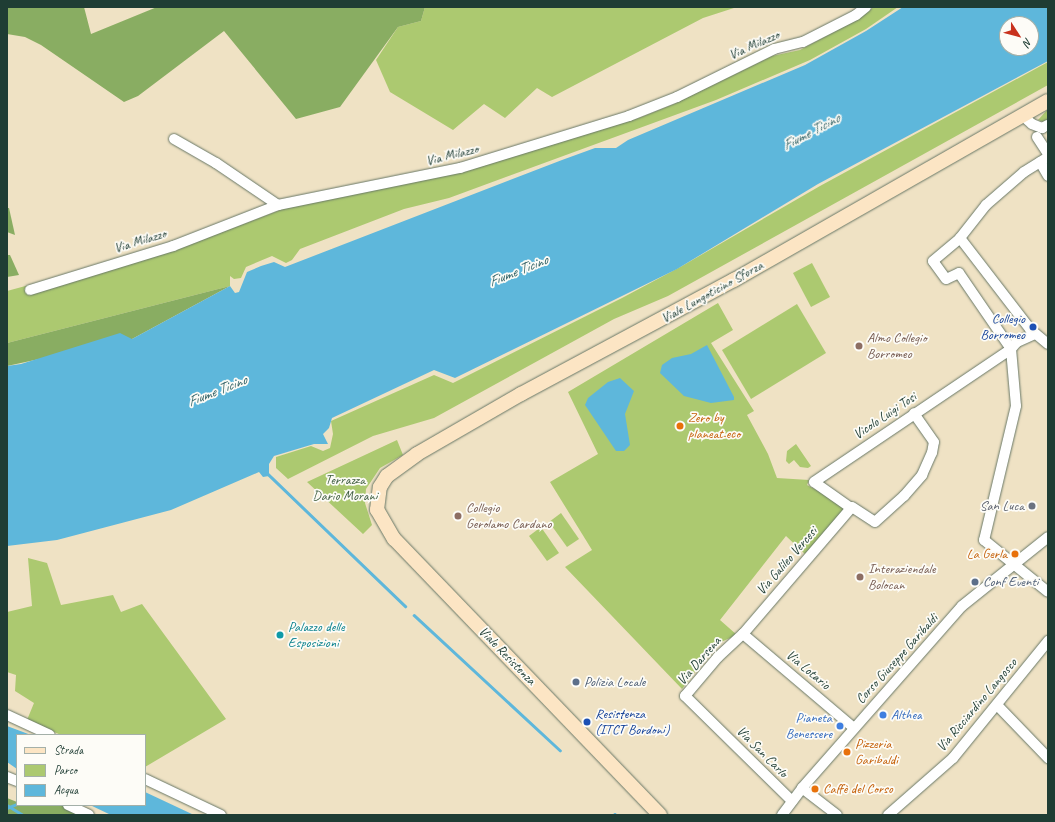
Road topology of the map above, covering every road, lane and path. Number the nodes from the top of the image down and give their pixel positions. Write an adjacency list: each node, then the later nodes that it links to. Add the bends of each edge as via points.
1 (866, 7): 9 (street, Via Milazzo, via 856,15 803,42 774,49 677,97 629,116 460,168)
2 (1048, 101): 3 (main road, Viale Lungoticino Sforza)
3 (1022, 115): 4 (street, via 1032,124 1042,128); 16 (main road, Viale Lungoticino Sforza, via 728,283 520,394 417,454 387,476)
4 (1048, 125)
5 (1037, 137): 7 (street)
6 (174, 139): 9 (street, via 216,163)
7 (1045, 158): 8 (street); 10 (street, via 1024,172 986,205)
8 (1048, 176)
9 (278, 205): 11 (street, Via Milazzo, via 173,246)
10 (960, 238): 12 (street); 14 (street, via 933,261 946,279 959,273)
11 (30, 290)
12 (1035, 334): 13 (street); 14 (street, Vicolo Luigi Tosi, via 1017,342)
13 (1048, 344)
14 (1011, 349): 15 (street, Vicolo Luigi Tosi); 19 (street, via 1016,406 984,540)
15 (914, 414): 17 (street, via 934,442 922,475 904,496 875,522); 17 (street, Vicolo Luigi Tosi, via 814,482)
16 (380, 487): 35 (main road, Viale Resistenza, via 377,510 394,539)
17 (852, 507): 21 (street, Via Galileo Vercesi)
18 (1048, 537): 19 (street, Corso Giuseppe Garibaldi)
19 (1016, 563): 20 (street); 26 (street, Corso Giuseppe Garibaldi, via 962,606)
20 (1048, 592)
21 (743, 634): 25 (street, Via Darsena, via 718,657 685,696); 26 (street, Via Lotario)
22 (1048, 641): 23 (street, Via Ricciardino Langosco)
23 (997, 705): 28 (street); 38 (street, Via Ricciardino Langosco, via 953,758)
24 (7, 715): 27 (street)
25 (713, 723): 31 (street, Via San Carlo)
26 (854, 728): 30 (street, Corso Giuseppe Garibaldi)
27 (48, 734)
28 (1048, 758)
29 (146, 779): 34 (street)
30 (802, 788): 31 (street, Corso Giuseppe Garibaldi); 37 (street)
31 (792, 801): 36 (street, Corso Giuseppe Garibaldi)
32 (70, 806): 33 (street)
33 (89, 815)
34 (221, 815)
35 (660, 815)
36 (782, 815)
37 (837, 815)
38 (888, 815)

